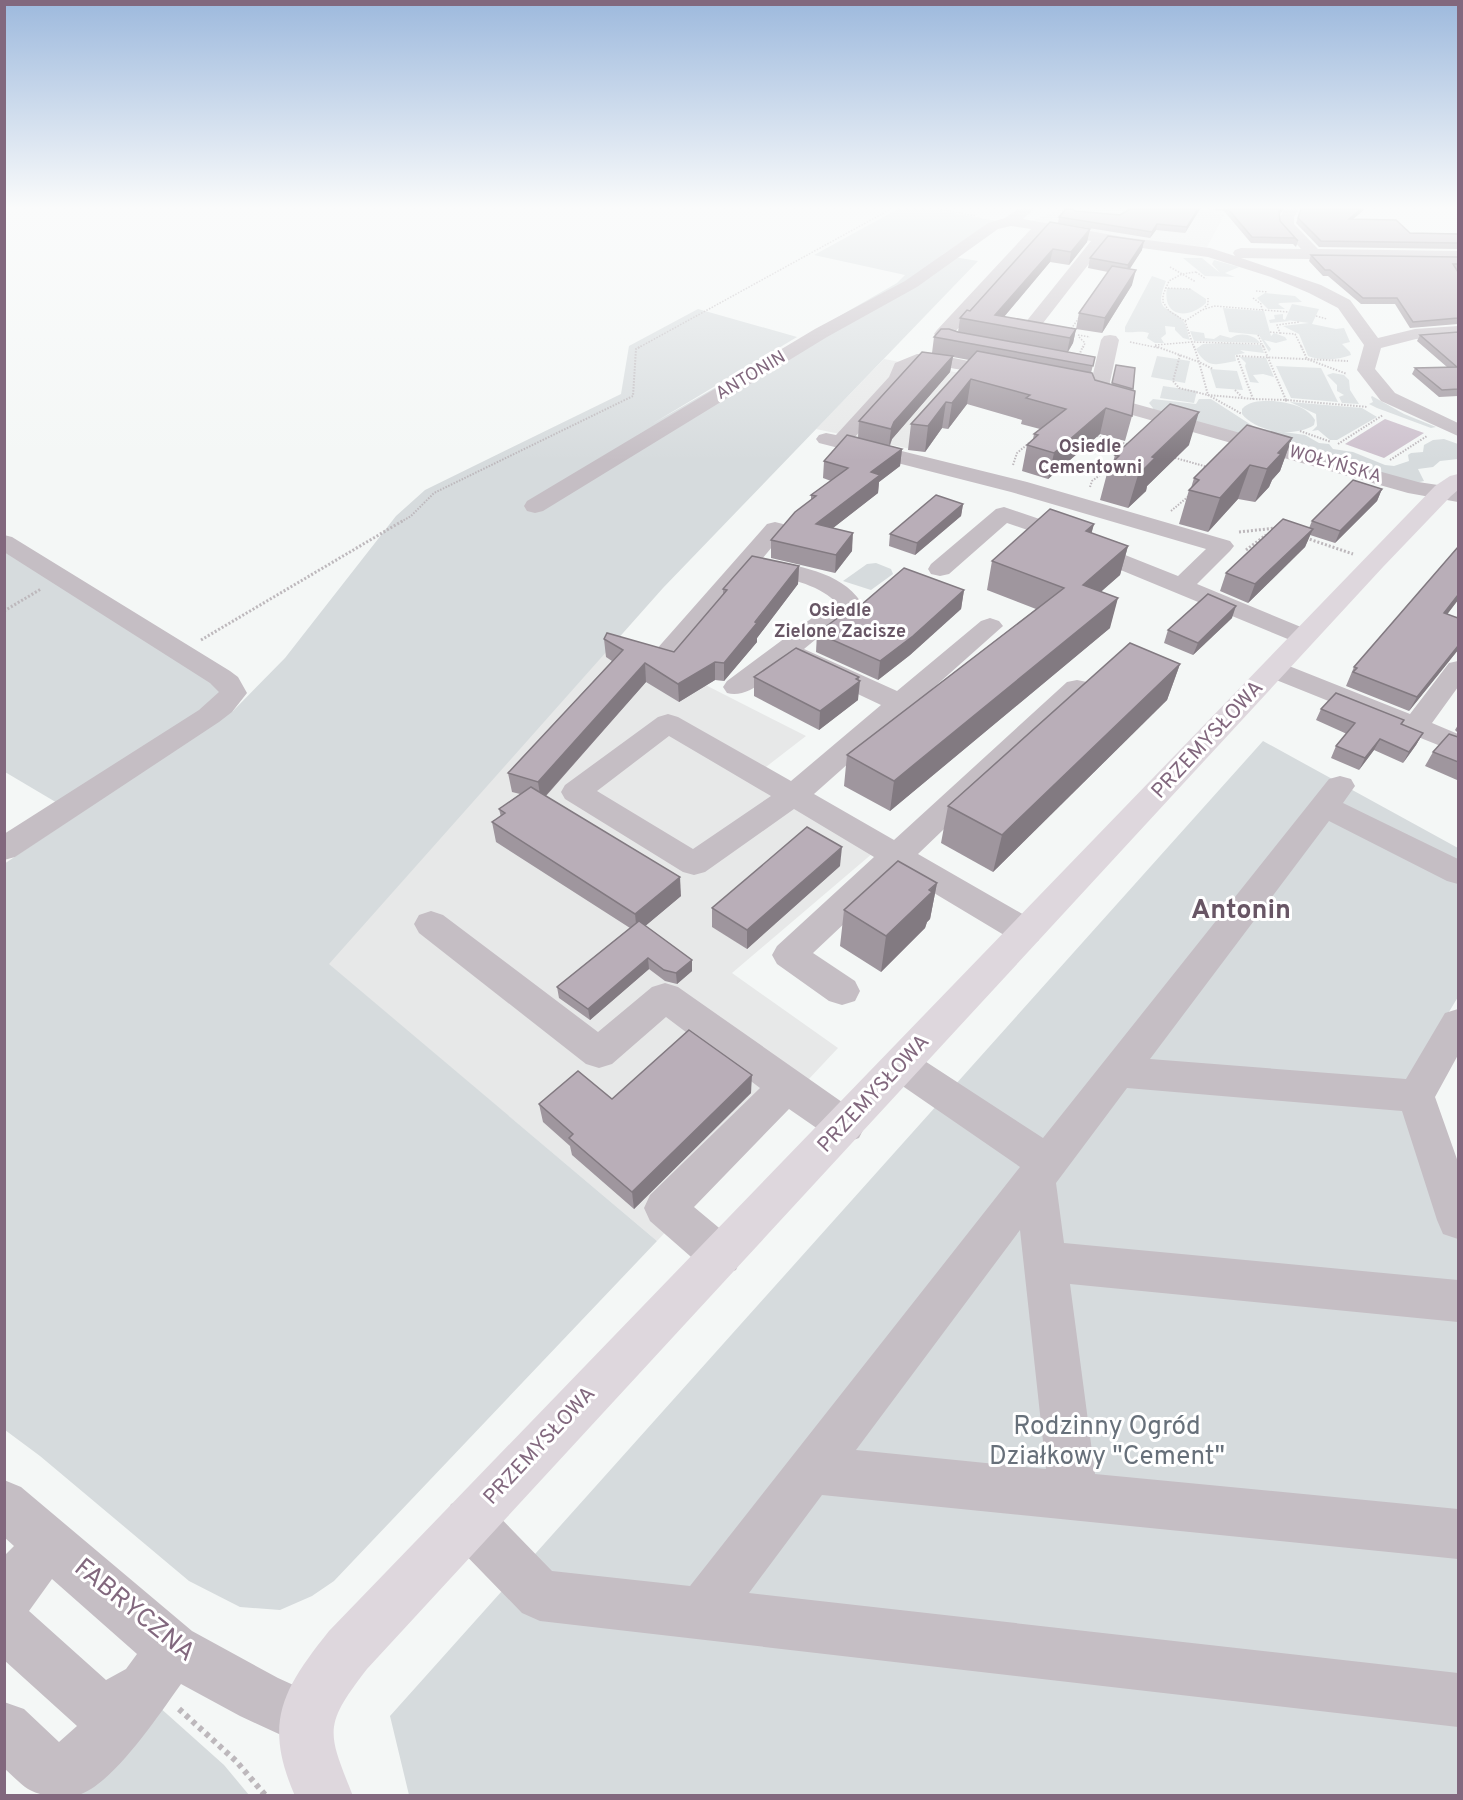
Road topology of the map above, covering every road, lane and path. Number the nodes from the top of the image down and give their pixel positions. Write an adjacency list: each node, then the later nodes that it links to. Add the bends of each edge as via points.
1 (738, 293): 86 (path, via 636,349 633,396 434,493 411,516)
2 (896, 293): 67 (street, ANTONIN, via 821,333)
3 (973, 293): 29 (street, via 943,334 956,341)
4 (1058, 293): 18 (street)
5 (1164, 293): 16 (path, via 1163,302 1169,311)
6 (1323, 293): 28 (street, via 1344,304)
7 (1208, 298): 10 (path)
8 (1253, 298): 13 (path)
9 (1240, 301): 12 (path)
10 (1208, 304): 11 (path); 14 (path)
11 (1214, 306): 12 (path); 14 (path)
12 (1235, 308): 13 (path)
13 (1262, 309): 15 (path)
14 (1202, 310): 16 (path)
15 (1288, 312)
16 (1185, 321): 25 (path)
17 (1299, 322): 21 (path, via 1277,325)
18 (1034, 323)
19 (1458, 331): 28 (street, via 1415,334)
20 (1270, 332): 21 (path)
21 (1280, 333): 32 (path, via 1295,334)
22 (1073, 334): 34 (path, via 1086,343)
23 (1258, 335): 26 (path)
24 (1110, 340): 27 (path); 37 (street)
25 (1192, 342): 26 (path); 27 (path); 35 (path)
26 (1262, 344): 31 (path)
27 (1151, 345): 30 (path)
28 (1373, 345): 51 (street, via 1366,370 1388,397)
29 (988, 347)
30 (1180, 355): 35 (path); 45 (path, via 1173,381 1179,388)
31 (1268, 357): 32 (path); 47 (path, via 1237,356); 49 (path)
32 (1307, 359): 33 (path); 39 (path)
33 (1358, 361)
34 (1076, 362): 37 (street)
35 (1199, 362): 38 (path); 45 (path)
36 (967, 367): 40 (street); 41 (street); 79 (street, via 917,360 902,367 898,379 836,437 1222,546)
37 (1104, 367): 44 (street)
38 (1213, 369)
39 (1351, 375)
40 (1022, 377)
41 (952, 384)
42 (1077, 388): 44 (street)
43 (1235, 390): 46 (path)
44 (1099, 392): 56 (street, WOŁYŃSKA, via 1097,399)
45 (1208, 395): 46 (path); 50 (path)
46 (1242, 398): 47 (path)
47 (1253, 399): 48 (path); 49 (path)
48 (1257, 402)
49 (1286, 402): 57 (path, via 1367,406 1386,413)
50 (1242, 414)
51 (1458, 430)
52 (1300, 431): 57 (path)
53 (1435, 431): 62 (path)
54 (1085, 432): 58 (path)
55 (1035, 438): 63 (path, via 1017,453)
56 (1248, 441): 60 (path, via 1218,470); 64 (street, WOŁYŃSKA, via 1416,488)
57 (1337, 444): 59 (path)
58 (1138, 447)
59 (1347, 448)
60 (1172, 457)
61 (1120, 461): 65 (path, via 1092,481)
62 (1387, 462)
63 (1012, 470)
64 (1453, 489): 77 (main road, PRZEMYSŁOWA)
65 (1089, 490)
66 (1193, 491): 68 (path)
67 (535, 506)
68 (1168, 513)
69 (1276, 528): 71 (path); 72 (path); 75 (path)
70 (775, 529): 76 (street)
71 (1286, 531)
72 (1231, 532)
73 (1306, 538): 77 (path)
74 (4, 542): 86 (street)
75 (1241, 554)
76 (746, 562): 84 (street, via 827,584 840,590 849,602); 85 (street)
77 (1375, 562): 83 (main road, PRZEMYSŁOWA)
78 (940, 569): 79 (street, via 1004,513 1095,546 1102,554)
79 (1182, 586): 83 (street)
80 (22, 600): 81 (path)
81 (4, 611)
82 (990, 626): 91 (street)
83 (1304, 637): 88 (main road, PRZEMYSŁOWA)
84 (786, 650): 89 (street); 91 (street)
85 (668, 651)
86 (180, 652): 95 (street, via 228,683 232,693 228,700)
87 (1458, 669): 92 (street)
88 (1275, 670): 92 (street); 99 (main road, PRZEMYSŁOWA)
89 (737, 687)
90 (1077, 688): 96 (street)
91 (900, 703): 94 (street)
92 (1416, 726): 93 (street)
93 (1458, 744)
94 (793, 795): 94 (street, via 668,723 576,792 694,864); 96 (street)
95 (4, 849)
96 (897, 856): 99 (street); 100 (street, via 789,955)
97 (1458, 873): 103 (street, via 1332,796)
98 (431, 924): 104 (street, via 599,1053 665,997)
99 (1026, 932): 102 (main road, PRZEMYSŁOWA)
100 (843, 991)
101 (1458, 1023): 105 (street)
102 (900, 1065): 106 (main road, PRZEMYSŁOWA); 107 (street)
103 (1118, 1072): 105 (street); 107 (street)
104 (787, 1086): 106 (street); 109 (street, via 664,1208)
105 (1416, 1096): 108 (street)
106 (845, 1126): 109 (main road, PRZEMYSŁOWA)
107 (1041, 1171): 110 (street); 112 (street)
108 (1458, 1220)
109 (721, 1256): 115 (main road, PRZEMYSŁOWA)
110 (1045, 1261): 111 (street); 113 (street)
111 (1458, 1301)
112 (812, 1470): 113 (street); 118 (street)
113 (1074, 1496): 116 (street)
114 (4, 1504): 117 (street, FABRYCZNA)
115 (469, 1522): 118 (street, via 540,1595); 121 (main road, PRZEMYSŁOWA, via 348,1650 321,1683)
116 (1458, 1534)
117 (17, 1589): 119 (street, FABRYCZNA); 119 (street, via 94,1706 109,1710)
118 (701, 1614): 120 (street)
119 (164, 1679): 121 (street, FABRYCZNA, via 259,1697); 122 (street, via 83,1760 64,1772 47,1769); 123 (path)
120 (1458, 1700)
121 (305, 1718): 124 (main road, via 305,1747)
122 (4, 1729)
123 (266, 1796)
124 (325, 1796)

